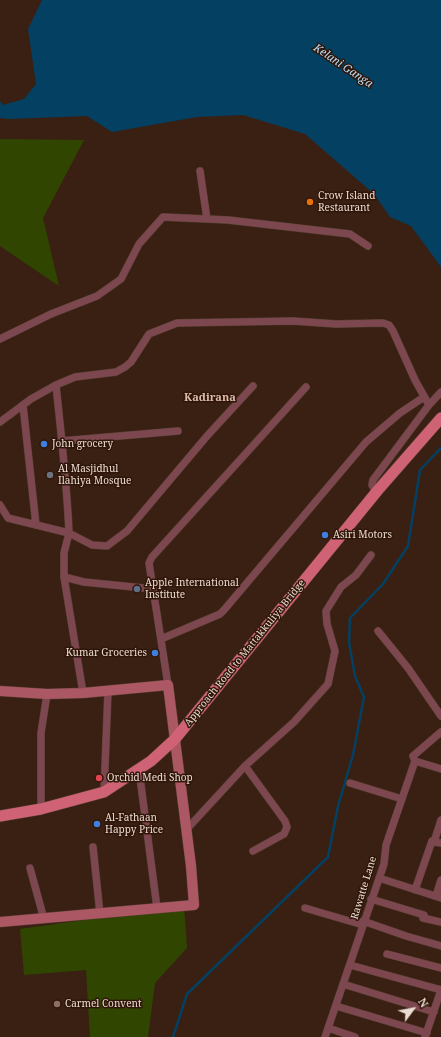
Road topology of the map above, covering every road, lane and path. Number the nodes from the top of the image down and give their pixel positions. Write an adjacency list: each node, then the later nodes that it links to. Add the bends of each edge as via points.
1 (200, 171): 2 (street)
2 (207, 219): 3 (street, via 350,234); 4 (street, via 163,217 139,244 121,279 97,296 51,314)
3 (368, 246)
4 (0, 339)
5 (56, 385): 9 (street, via 75,377 116,372 131,362 149,334 177,323 383,323 389,325 393,331); 10 (street); 15 (street)
6 (252, 386): 19 (street, via 127,531 106,546 92,545)
7 (306, 387): 22 (street, via 152,557 149,564)
8 (441, 392): 11 (street)
9 (424, 398): 11 (street); 24 (street, via 400,413 366,442 220,614)
10 (23, 405): 13 (street); 18 (street)
11 (429, 405): 16 (street, via 373,480 372,485)
12 (441, 418): 16 (main road, Approach Road to Mattakkuliya Bridge)
13 (0, 422)
14 (178, 431): 15 (street)
15 (61, 441): 19 (street, via 68,497)
16 (378, 490): 32 (main road, Approach Road to Mattakkuliya Bridge)
17 (0, 505): 18 (street, via 8,518)
18 (36, 525): 19 (street)
19 (69, 533): 21 (street, via 64,553)
20 (371, 555): 34 (street, via 356,575 341,587 326,611 335,651 328,684 294,722)
21 (64, 577): 22 (street, via 84,582); 28 (street)
22 (153, 589): 24 (street)
23 (378, 631): 30 (street, via 408,668)
24 (161, 639): 25 (street)
25 (168, 686): 27 (street); 32 (street)
26 (0, 691): 29 (street)
27 (108, 691): 28 (street); 38 (street)
28 (83, 693): 29 (street)
29 (47, 694): 40 (street, via 40,733)
30 (441, 716)
31 (441, 732): 33 (street, Rawatte Lane, via 414,756)
32 (175, 739): 36 (main road, Approach Road to Mattakkuliya Bridge); 43 (street)
33 (414, 760): 35 (street); 39 (street, Rawatte Lane)
34 (245, 766): 43 (street); 46 (street, via 287,827 284,834)
35 (441, 769)
36 (139, 770): 38 (main road, Approach Road to Mattakkuliya Bridge); 53 (street)
37 (350, 783): 39 (street)
38 (104, 792): 40 (main road, Approach Road to Mattakkuliya Bridge)
39 (402, 799): 48 (street, Rawatte Lane, via 386,845)
40 (41, 809): 41 (main road, Approach Road to Mattakkuliya Bridge)
41 (0, 816)
42 (441, 820): 44 (street)
43 (186, 830): 53 (street, via 194,905)
44 (438, 842): 50 (street, via 432,841)
45 (93, 847): 55 (street)
46 (253, 851)
47 (30, 868): 56 (street)
48 (379, 878): 50 (street); 52 (street, Rawatte Lane)
49 (441, 880): 51 (street)
50 (415, 890): 51 (street)
51 (439, 897)
52 (371, 899): 58 (street); 59 (street, Rawatte Lane)
53 (157, 908): 55 (street)
54 (305, 908): 59 (street)
55 (100, 914): 56 (street)
56 (44, 918): 57 (street)
57 (0, 922)
58 (441, 922)
59 (363, 923): 60 (street); 62 (street, Rawatte Lane)
60 (441, 946)
61 (387, 954): 63 (street)
62 (350, 965): 64 (street, Rawatte Lane); 65 (street)
63 (441, 968)
64 (343, 984): 66 (street, Rawatte Lane); 67 (street)
65 (441, 990): 67 (street)
66 (336, 1006): 68 (street, Rawatte Lane); 69 (street)
67 (434, 1012): 69 (street)
68 (328, 1028): 70 (street, Rawatte Lane); 71 (street)
69 (426, 1035)
70 (325, 1037)
71 (355, 1037)

